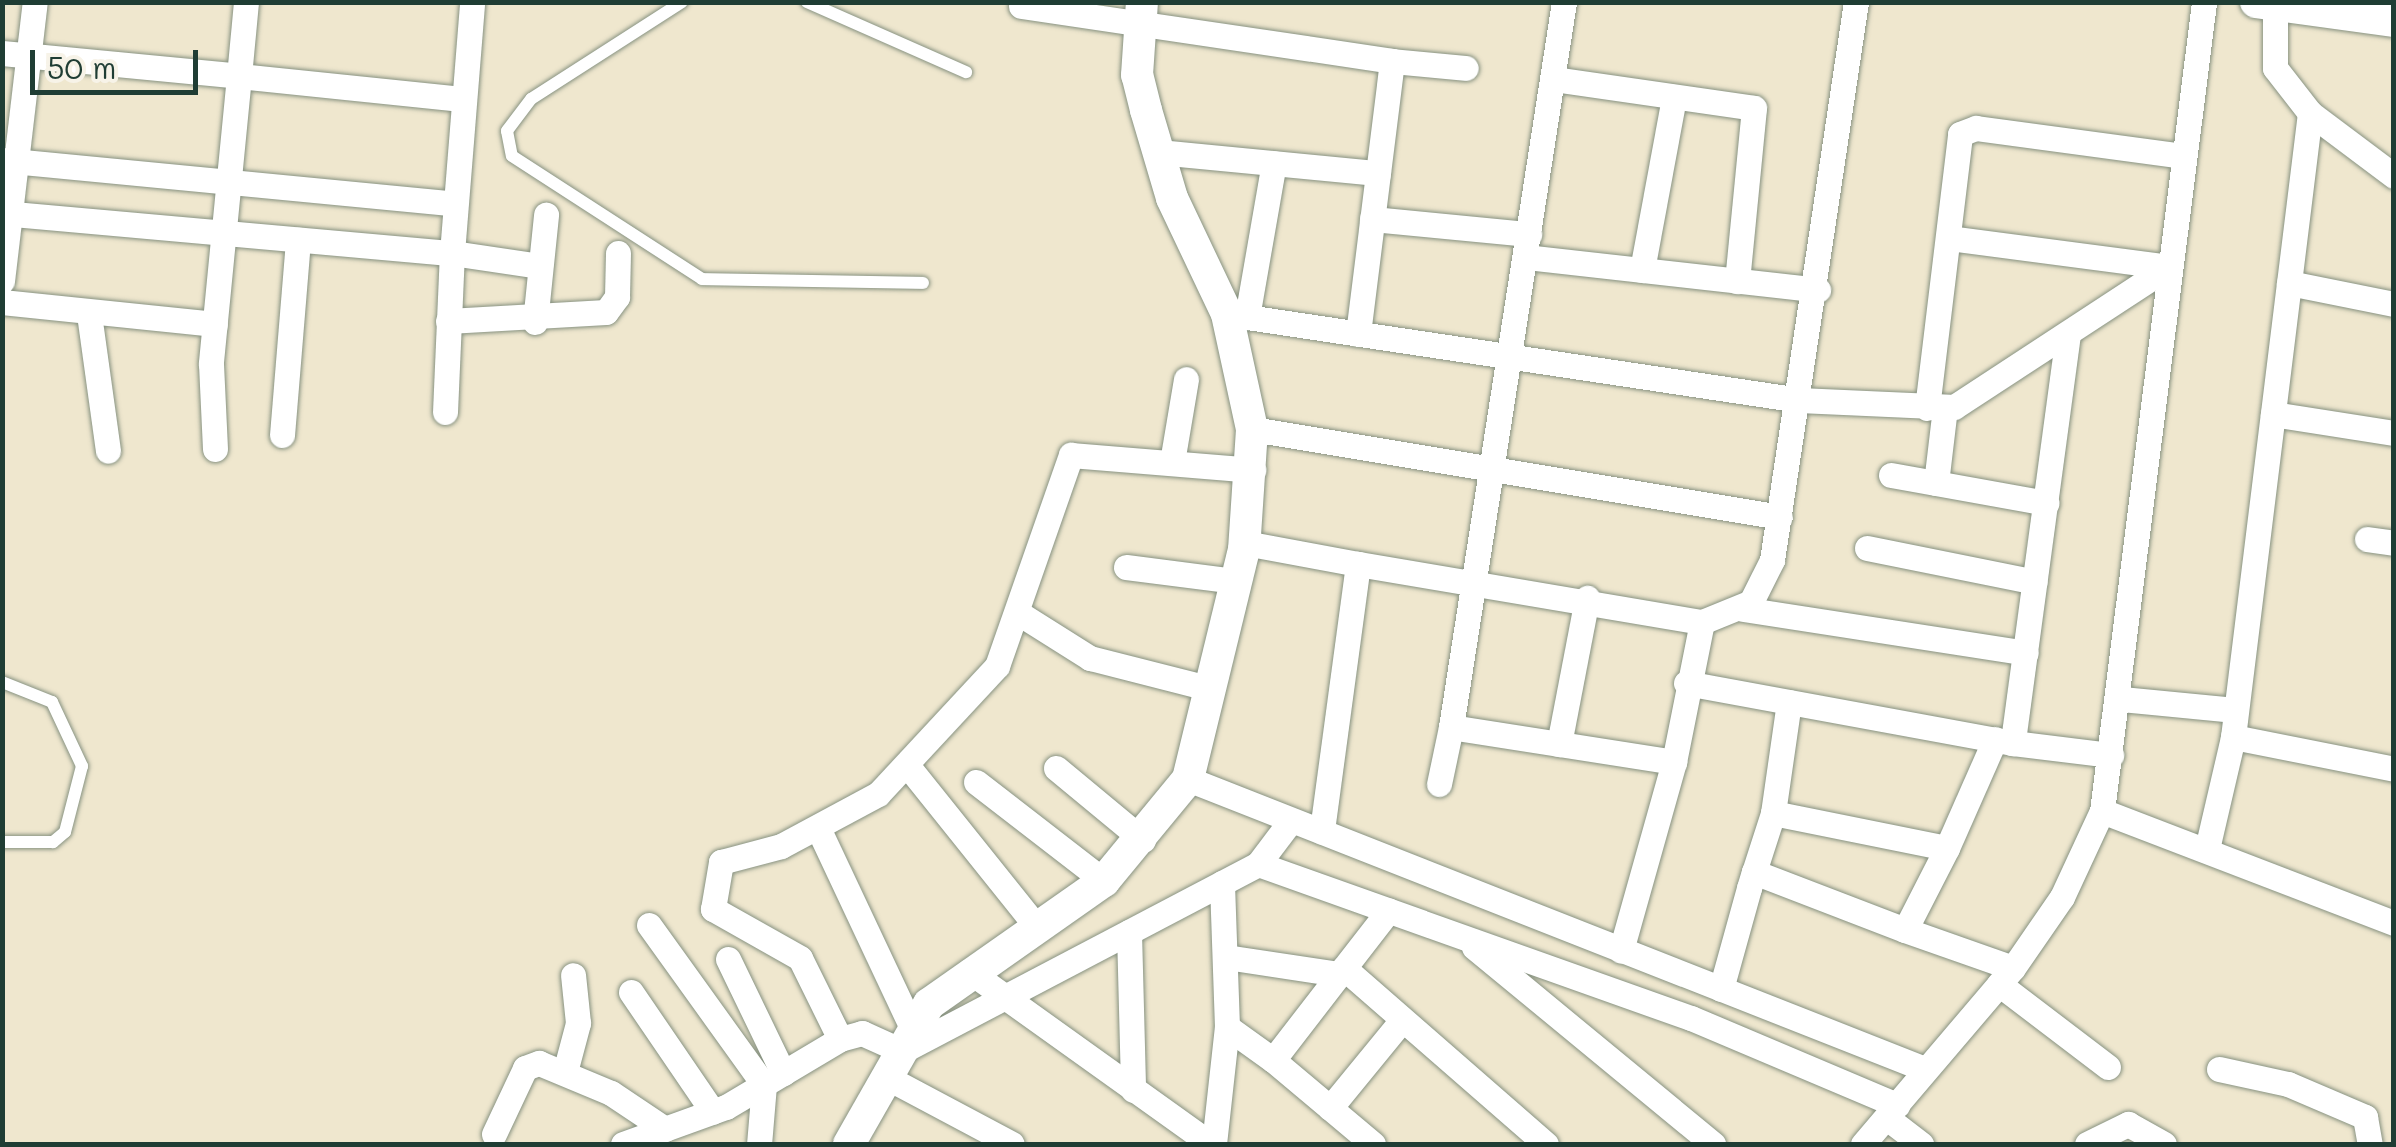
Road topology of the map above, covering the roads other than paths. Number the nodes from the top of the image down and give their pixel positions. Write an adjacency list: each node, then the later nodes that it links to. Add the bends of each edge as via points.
1 (35, 2): 14 (street)
2 (246, 2): 18 (street)
3 (472, 2): 21 (street)
4 (682, 2): 46 (lane, via 531,98 507,131 512,156 702,279)
5 (807, 2): 17 (lane)
6 (1564, 2): 19 (street)
7 (1856, 2): 47 (street)
8 (2204, 2): 24 (street)
9 (2266, 4): 12 (street); 22 (street, via 2275,68)
10 (1021, 6): 11 (street)
11 (1141, 15): 15 (street); 23 (street, via 1137,75)
12 (2394, 20)
13 (2, 53): 14 (street)
14 (29, 56): 18 (street); 25 (street)
15 (1392, 61): 16 (street); 27 (street)
16 (1466, 68)
17 (966, 72)
18 (240, 76): 21 (street); 29 (street)
19 (1553, 79): 20 (street); 37 (street)
20 (1674, 96): 42 (street); 44 (street, via 1754,108)
21 (462, 99): 30 (street)
22 (2310, 112): 28 (street); 45 (street)
23 (1158, 152): 26 (street); 51 (street)
24 (2183, 156): 35 (street, via 1966,130); 41 (street)
25 (10, 161): 29 (street); 31 (street)
26 (1274, 163): 27 (street); 51 (street)
27 (1378, 173): 33 (street)
28 (2394, 176)
29 (227, 183): 30 (street); 34 (street)
30 (455, 204): 38 (street)
31 (7, 213): 34 (street); 43 (street)
32 (546, 215): 40 (street)
33 (1372, 218): 37 (street); 55 (street)
34 (220, 234): 36 (street); 54 (street)
35 (1948, 238): 41 (street); 60 (street)
36 (298, 240): 38 (street); 65 (street)
37 (1527, 246): 42 (street); 57 (street)
38 (452, 253): 40 (street); 52 (street)
39 (618, 253): 53 (street, via 617,297 606,312)
40 (540, 266): 53 (street)
41 (2168, 268): 56 (street); 92 (street)
42 (1642, 270): 44 (street)
43 (3, 272)
44 (1737, 280): 47 (street)
45 (2289, 283): 49 (street); 62 (street)
46 (923, 284)
47 (1818, 290): 59 (street)
48 (2, 302): 50 (street)
49 (2394, 304)
50 (90, 314): 54 (street); 66 (street, via 93,394)
51 (1237, 316): 55 (street); 63 (street)
52 (448, 321): 53 (street); 61 (street)
53 (535, 322)
54 (215, 324): 67 (street)
55 (1358, 334): 57 (street)
56 (2068, 334): 60 (street, via 1976,398); 73 (street)
57 (1511, 356): 59 (street); 70 (street)
58 (1186, 378): 68 (street)
59 (1800, 400): 60 (street); 74 (street)
60 (1936, 408): 72 (street)
61 (445, 412)
62 (2272, 414): 64 (street); 94 (street)
63 (1252, 429): 69 (street); 70 (street)
64 (2394, 433)
65 (282, 435)
66 (108, 450)
67 (215, 450)
68 (1172, 462): 69 (street); 86 (street, via 1078,453 1066,460 1062,499)
69 (1254, 470): 76 (street)
70 (1493, 473): 74 (street); 81 (street)
71 (1890, 475): 72 (street)
72 (1936, 484): 73 (street)
73 (2046, 502): 83 (street)
74 (1780, 517): 85 (street, via 1762,590)
75 (2367, 539): 77 (street)
76 (1245, 543): 79 (street); 82 (street)
77 (2394, 543)
78 (1867, 548): 83 (street)
79 (1358, 564): 81 (street); 111 (street)
80 (1126, 567): 82 (street)
81 (1477, 578): 84 (street); 95 (street)
82 (1236, 581): 91 (street)
83 (2035, 582): 88 (street)
84 (1587, 598): 87 (street); 98 (street)
85 (1743, 609): 87 (street); 88 (street)
86 (1020, 614): 91 (street, via 1090,658); 101 (street, via 997,666 960,695)
87 (1702, 622): 90 (street)
88 (2026, 653): 97 (street)
89 (2, 682): 113 (lane, via 52,702 82,766 65,832 53,842)
90 (1686, 683): 93 (street); 100 (street)
91 (1208, 688): 104 (street)
92 (2120, 699): 94 (street); 99 (street)
93 (1789, 702): 97 (street); 108 (street)
94 (2235, 710): 96 (street)
95 (1451, 727): 98 (street); 106 (street)
96 (2233, 737): 103 (street); 115 (street)
97 (2004, 741): 99 (street); 114 (street)
98 (1559, 744): 100 (street)
99 (2111, 755): 107 (street)
100 (1674, 762): 127 (street)
101 (908, 765): 110 (street); 123 (street)
102 (1056, 768): 112 (street)
103 (2394, 770)
104 (1188, 779): 109 (street); 112 (street)
105 (976, 782): 118 (street)
106 (1440, 784)
107 (2102, 811): 115 (street); 133 (street, via 2062,897)
108 (1773, 813): 114 (street); 117 (street)
109 (1289, 823): 111 (street); 116 (street)
110 (818, 828): 139 (street, via 722,862 713,909 800,958); 140 (street)
111 (1322, 832): 127 (street)
112 (1143, 840): 118 (street)
113 (2, 842)
114 (1947, 848): 124 (street)
115 (2207, 850): 121 (street)
116 (1258, 864): 119 (street); 120 (street)
117 (1754, 872): 124 (street); 134 (street)
118 (1104, 880): 123 (street)
119 (1222, 883): 125 (street); 128 (street)
120 (1389, 910): 126 (street); 131 (street)
121 (2394, 923)
122 (650, 925): 146 (street)
123 (1036, 926): 130 (street)
124 (1904, 930): 133 (street)
125 (1129, 932): 136 (street); 147 (street)
126 (1460, 935): 149 (street); 160 (street)
127 (1621, 951): 134 (street)
128 (1226, 957): 131 (street); 138 (street)
129 (728, 959): 146 (street)
130 (968, 971): 136 (street); 140 (street)
131 (1341, 971): 137 (street); 141 (street)
132 (574, 975): 145 (street, via 578,1023)
133 (2006, 976): 142 (street); 143 (street)
134 (1722, 989): 143 (street)
135 (631, 992): 150 (street)
136 (1005, 998): 140 (street); 147 (street)
137 (1402, 1020): 148 (street); 159 (street)
138 (1228, 1027): 141 (street); 157 (street)
139 (840, 1040): 140 (street, via 873,1035); 146 (street)
140 (901, 1053): 155 (street); 156 (street)
141 (1274, 1060): 148 (street)
142 (2108, 1067)
143 (1926, 1069): 149 (street)
144 (2219, 1069): 165 (street, via 2288,1084 2365,1117)
145 (565, 1072): 151 (street); 152 (street, via 525,1068)
146 (774, 1079): 150 (street); 154 (street)
147 (1133, 1090): 157 (street)
148 (1330, 1108): 158 (street)
149 (1892, 1111): 161 (street); 162 (street)
150 (713, 1112): 151 (street)
151 (665, 1130): 153 (street)
152 (494, 1134)
153 (623, 1144)
154 (760, 1144)
155 (849, 1144)
156 (1012, 1144)
157 (1212, 1144)
158 (1373, 1144)
159 (1546, 1144)
160 (1713, 1144)
161 (1864, 1144)
162 (1921, 1144)
163 (2088, 1144): 164 (street, via 2128,1124)
164 (2164, 1144)
165 (2370, 1144)

